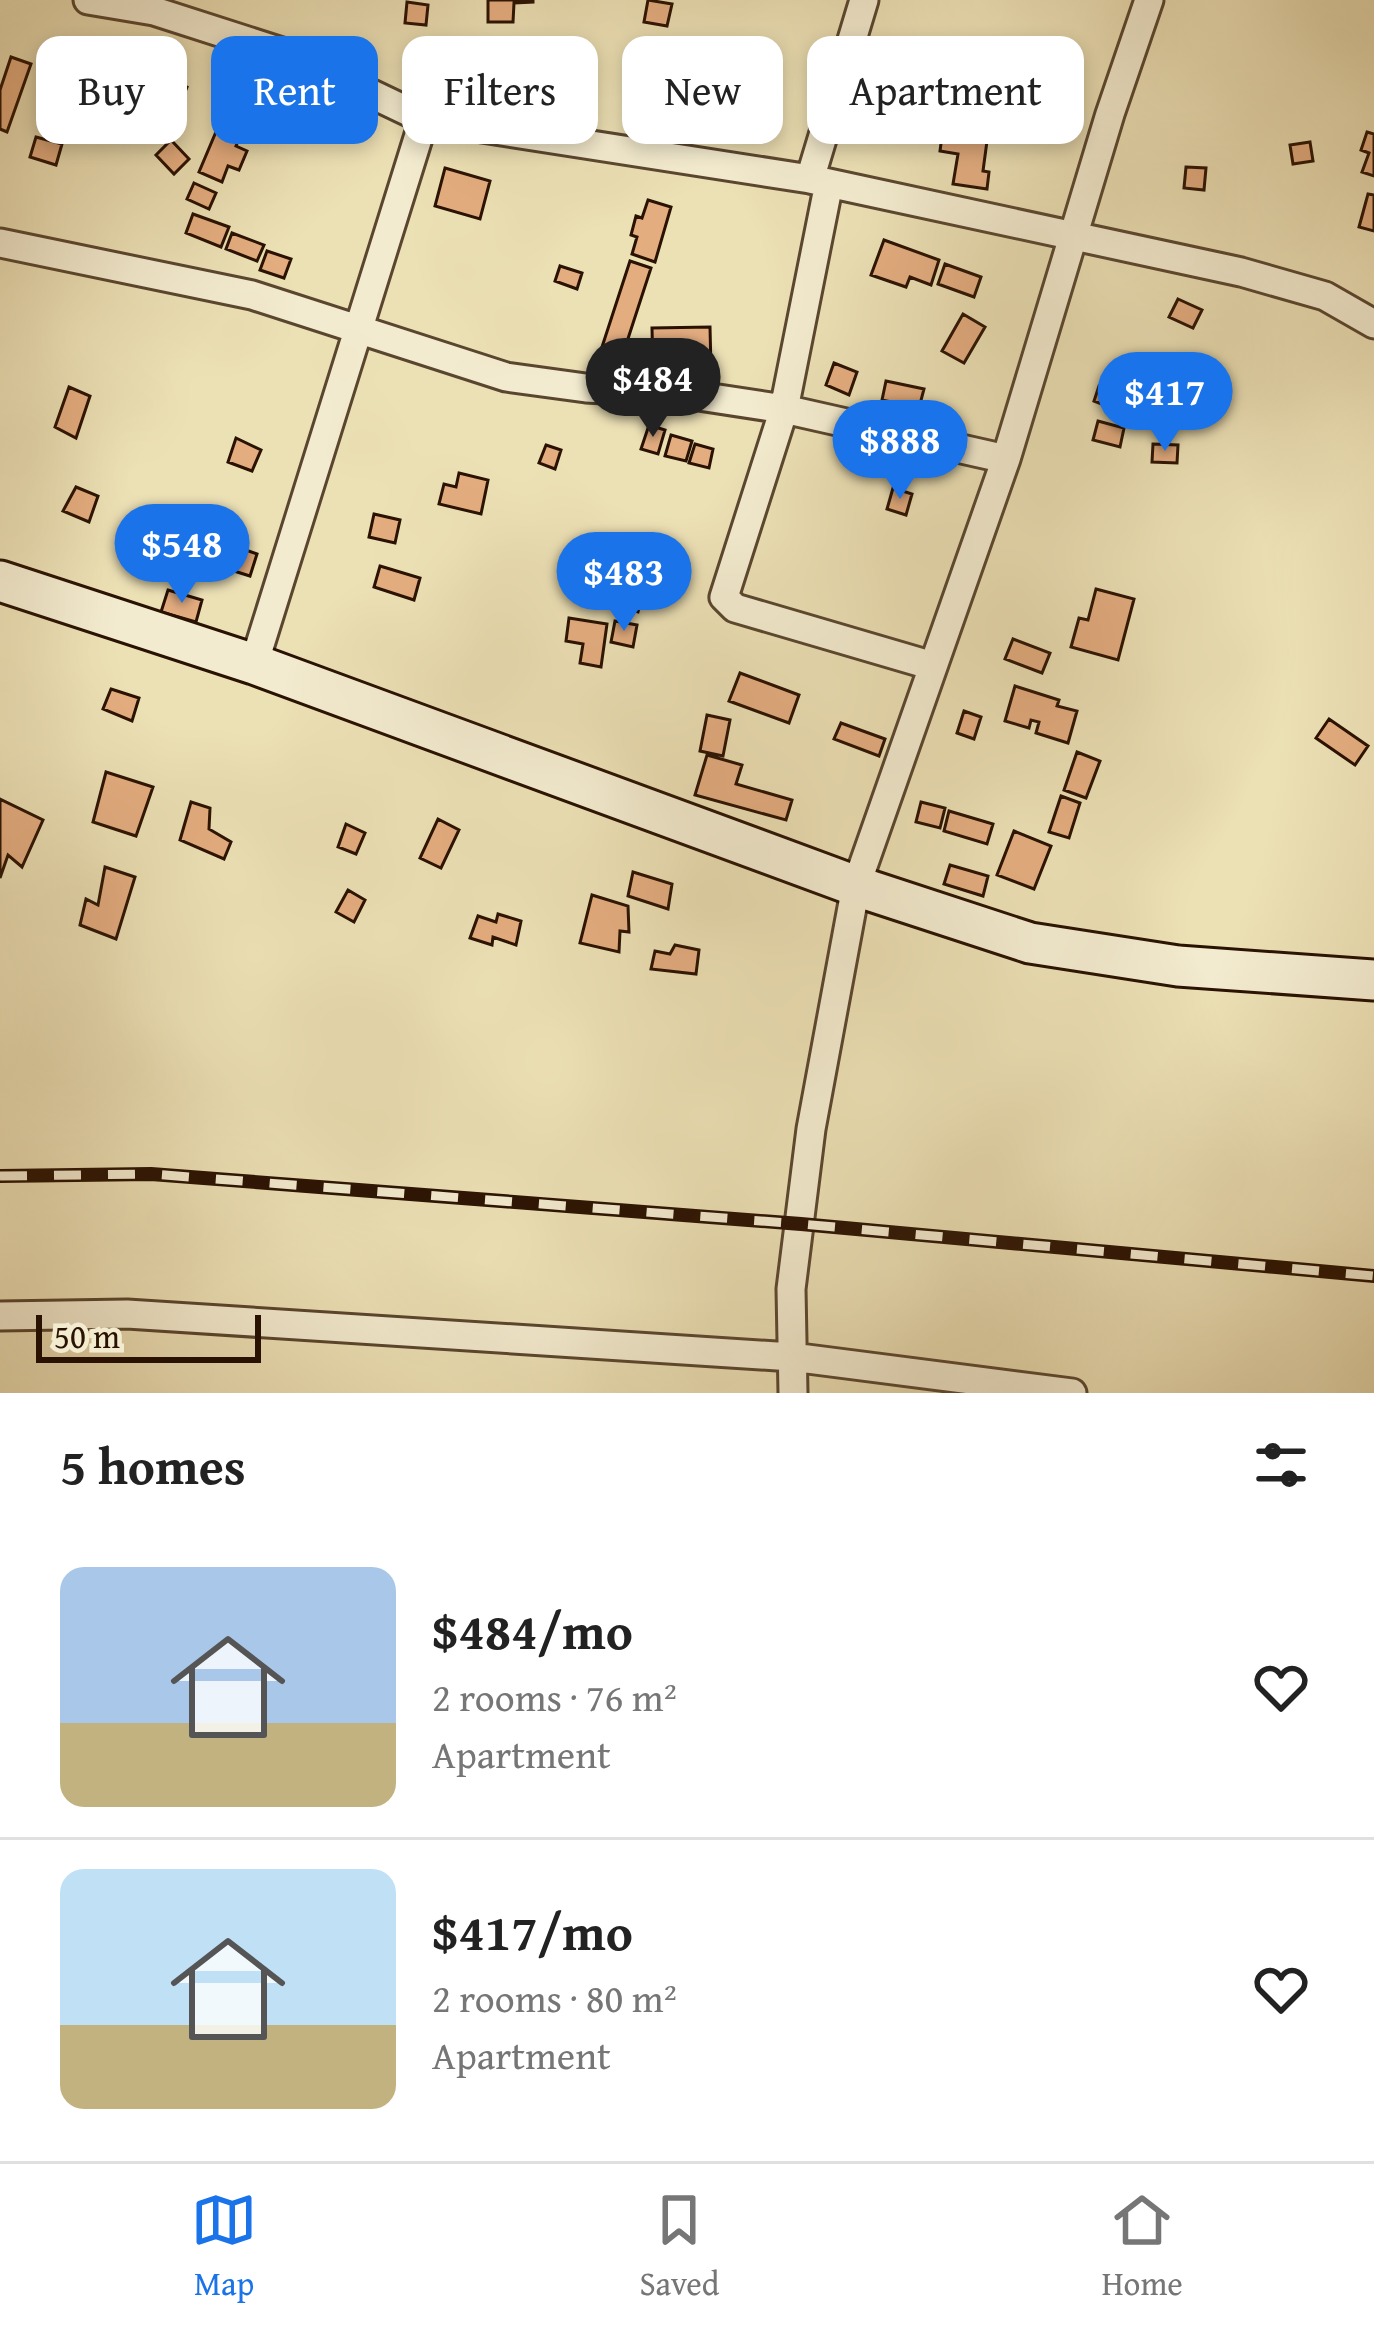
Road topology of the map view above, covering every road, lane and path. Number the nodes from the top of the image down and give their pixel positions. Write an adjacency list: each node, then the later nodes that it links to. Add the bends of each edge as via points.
1 (88, 0): 4 (street, via 154,11 288,53)
2 (864, 0): 7 (street)
3 (1149, 0): 8 (street)
4 (402, 108)
5 (416, 144): 11 (street)
6 (584, 144): 7 (street)
7 (820, 181): 8 (street); 12 (street)
8 (1074, 237): 10 (street, via 1325,296); 13 (street)
9 (0, 243): 11 (street, via 252,295)
10 (1374, 324)
11 (360, 332): 12 (street, via 506,376); 15 (street)
12 (784, 409): 13 (street); 16 (street, via 724,597 735,608)
13 (1006, 459): 16 (street)
14 (0, 580): 15 (street)
15 (254, 664): 17 (street)
16 (933, 666): 17 (street)
17 (856, 886): 18 (street, via 1030,943 1178,967); 20 (street, via 811,1130 791,1289)
18 (1374, 980)
19 (0, 1316): 20 (street, via 127,1314)
20 (792, 1357): 21 (street); 22 (street)
21 (986, 1387): 23 (street)
22 (793, 1393)
23 (1072, 1393)

